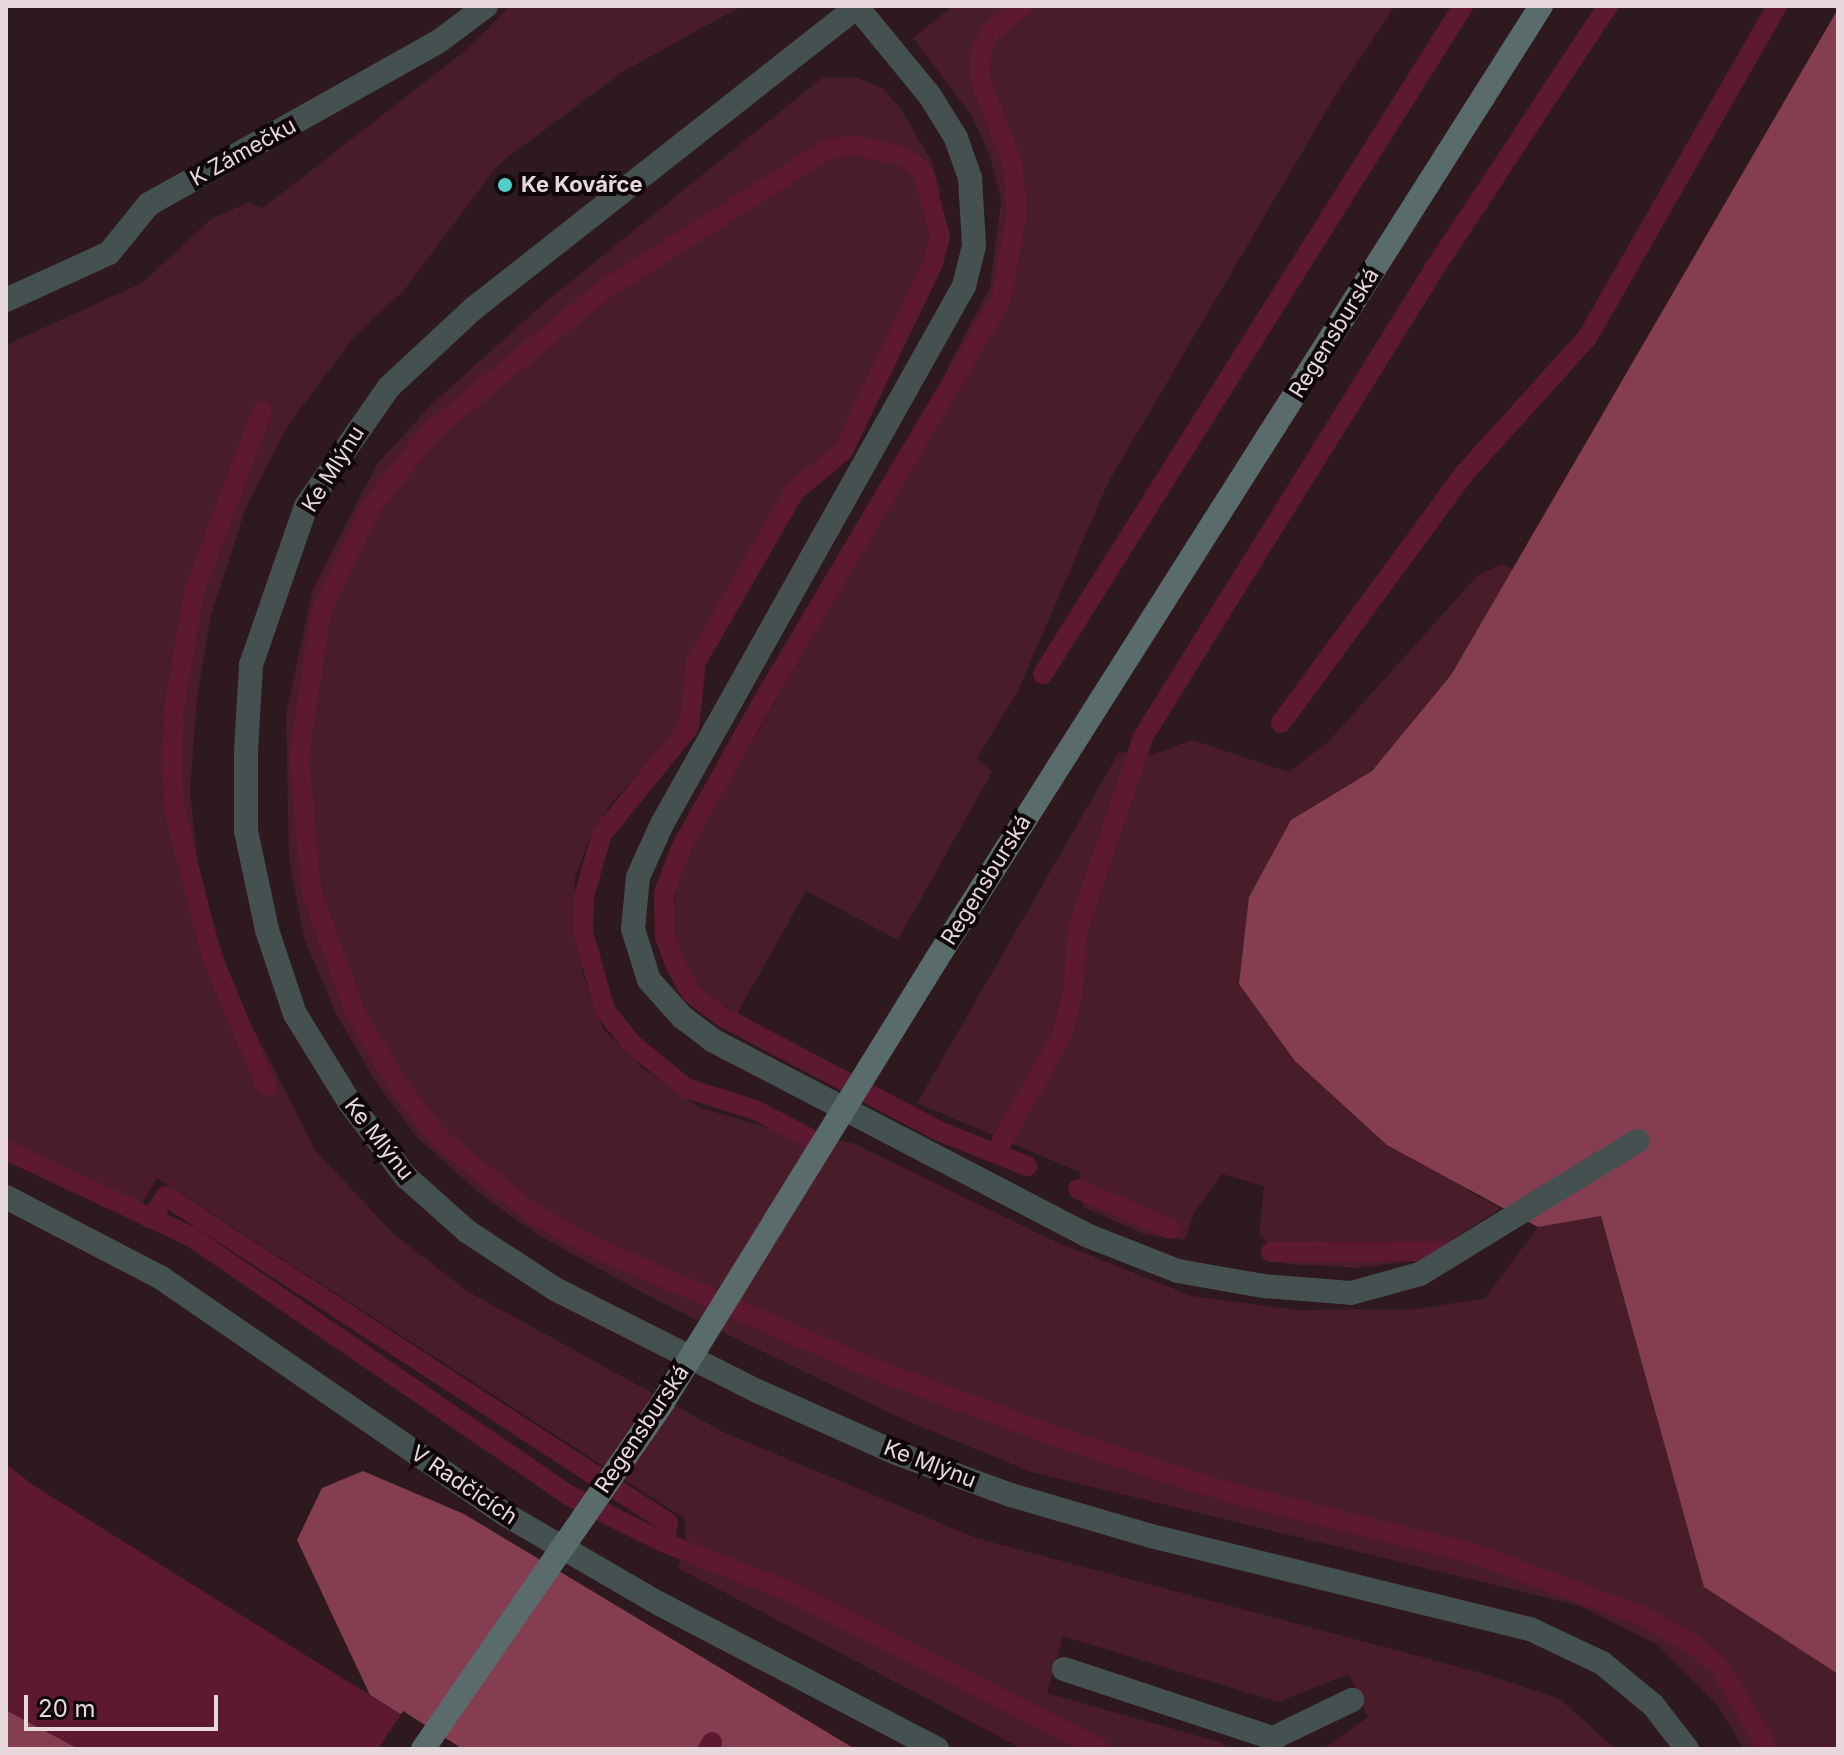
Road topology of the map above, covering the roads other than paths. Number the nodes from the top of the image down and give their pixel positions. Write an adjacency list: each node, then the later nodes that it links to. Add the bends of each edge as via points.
1 (486, 6): 4 (street, K Zámečku, via 438,42 149,204 109,253)
2 (857, 6): 5 (street, via 930,96 956,138 970,178 974,246 964,286 662,824 638,877 633,929 649,980 682,1017 712,1040 1086,1235 1178,1271 1263,1286 1351,1293 1420,1274); 12 (street, Ke Mlýnu, via 474,308 389,387 306,506 251,665 246,751 246,831 267,930 295,1014 350,1103 406,1177 468,1232 555,1289 757,1391 896,1453 1011,1495 1151,1536 1530,1629 1602,1663 1653,1705)
3 (1541, 6): 10 (main road, Regensburská, via 936,960 663,1402)
4 (6, 300)
5 (1637, 1141)
6 (6, 1197): 11 (street, V Radčicích, via 160,1277 508,1516 658,1603)
7 (1064, 1669): 9 (street)
8 (1352, 1700): 9 (street)
9 (1272, 1743)
10 (423, 1749)
11 (937, 1749)
12 (1687, 1749)

